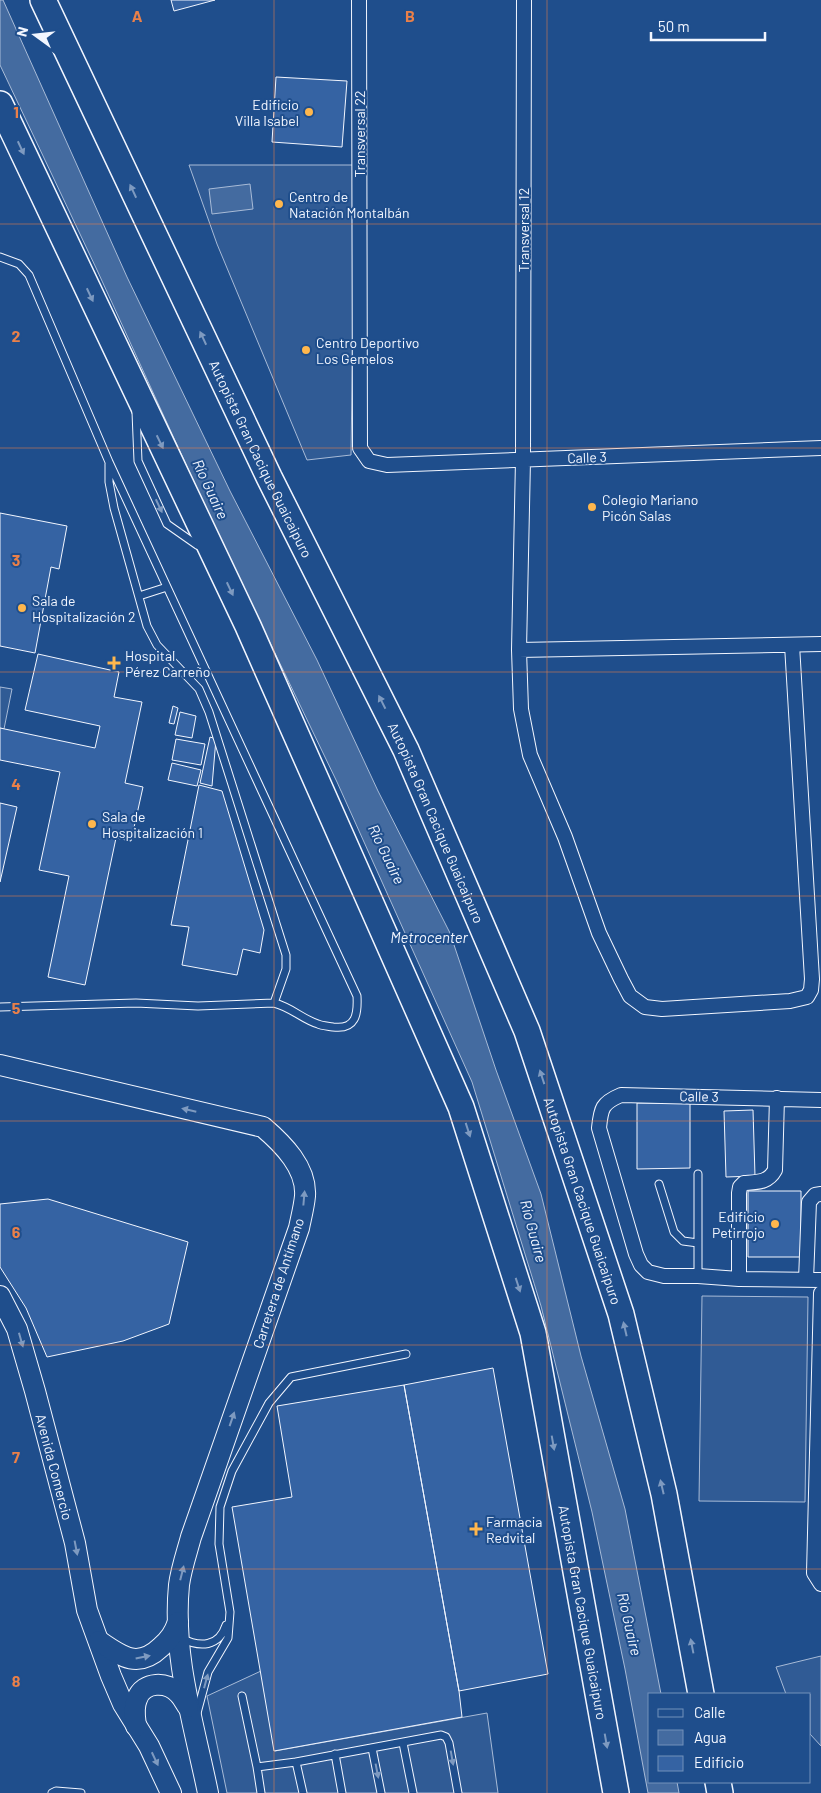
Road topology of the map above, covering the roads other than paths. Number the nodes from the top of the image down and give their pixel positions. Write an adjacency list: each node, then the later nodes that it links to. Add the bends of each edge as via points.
1 (43, 0): 36 (highway, Autopista Gran Cacique Guaicaipuro, one-way to 1, via 664,1494 622,1314 527,1031 406,750 269,477)
2 (359, 0): 6 (street, Transversal 22)
3 (524, 0): 8 (street, Transversal 12)
4 (0, 104): 56 (highway, Autopista Gran Cacique Guaicaipuro, one-way to 56, via 248,626 461,1107 533,1333)
5 (0, 257): 9 (lane, via 19,264 29,276)
6 (360, 448): 8 (street, Calle 3, via 369,460 387,465)
7 (821, 448): 8 (street, Calle 3)
8 (522, 460): 14 (street, Transversal 12)
9 (109, 462): 10 (lane); 11 (lane, via 114,508)
10 (167, 587): 11 (lane); 15 (lane, via 357,996 358,1010 355,1019 341,1028 318,1025)
11 (139, 596): 15 (lane, via 147,626 157,645 199,689 209,712 286,955 286,969)
12 (821, 644): 13 (street)
13 (792, 645): 14 (street); 14 (street, Transversal 12, via 811,990 807,997 790,1001 662,1009 645,1007 630,996 599,933 565,837 530,755 522,709)
14 (519, 650)
15 (274, 1003): 16 (lane)
16 (0, 1006)
17 (0, 1066): 34 (main road, Carretera de Antímano, one-way to 17, via 179,1584 191,1537 299,1228 305,1195 301,1172 278,1140 263,1127)
18 (777, 1098): 19 (street, Calle 3); 24 (street, Calle 3, via 621,1095 609,1100 601,1111 599,1128 641,1265 648,1272 664,1276); 25 (street, via 775,1170 765,1181 744,1183 740,1187)
19 (821, 1100)
20 (698, 1174): 23 (lane)
21 (659, 1184): 23 (lane, via 674,1232 683,1240)
22 (821, 1194): 26 (street, via 809,1202)
23 (698, 1243): 24 (lane)
24 (698, 1276): 25 (street)
25 (739, 1279): 26 (street)
26 (806, 1280): 27 (street)
27 (821, 1280)
28 (821, 1293): 31 (street)
29 (0, 1296): 35 (main road, Avenida Comercio, one-way to 35, via 20,1338 75,1543 87,1610)
30 (406, 1354): 33 (lane, via 291,1377 269,1403 232,1471 220,1507 219,1544)
31 (819, 1496): 32 (street, via 814,1573)
32 (821, 1584)
33 (230, 1612): 34 (lane, via 226,1628 214,1642 206,1645 198,1645); 40 (lane, one-way to 33, via 208,1672 228,1638)
34 (178, 1629): 35 (main road, one-way to 34, via 123,1656 134,1659 149,1657); 38 (main road, Carretera de Antímano)
35 (99, 1641): 39 (main road, Avenida Comercio, via 110,1676)
36 (702, 1693)
37 (242, 1696): 45 (lane)
38 (188, 1707): 39 (main road, via 179,1693 166,1686 148,1686 137,1698); 40 (main road, Carretera de Antímano)
39 (136, 1726): 48 (main road, Avenida Comercio, one-way to 48, via 150,1746)
40 (193, 1728): 49 (main road, Carretera de Antímano)
41 (403, 1743): 42 (lane); 54 (lane); 55 (lane, one-way to 55, via 441,1735 446,1737)
42 (372, 1748): 43 (lane); 53 (lane, one-way to 53)
43 (335, 1754): 44 (lane); 52 (lane)
44 (296, 1762): 45 (lane); 51 (lane)
45 (257, 1767): 50 (lane)
46 (52, 1793): 47 (lane)
47 (81, 1793)
48 (171, 1793)
49 (208, 1793)
50 (261, 1793)
51 (303, 1793)
52 (342, 1793)
53 (381, 1793)
54 (413, 1793)
55 (458, 1793)
56 (616, 1793)

